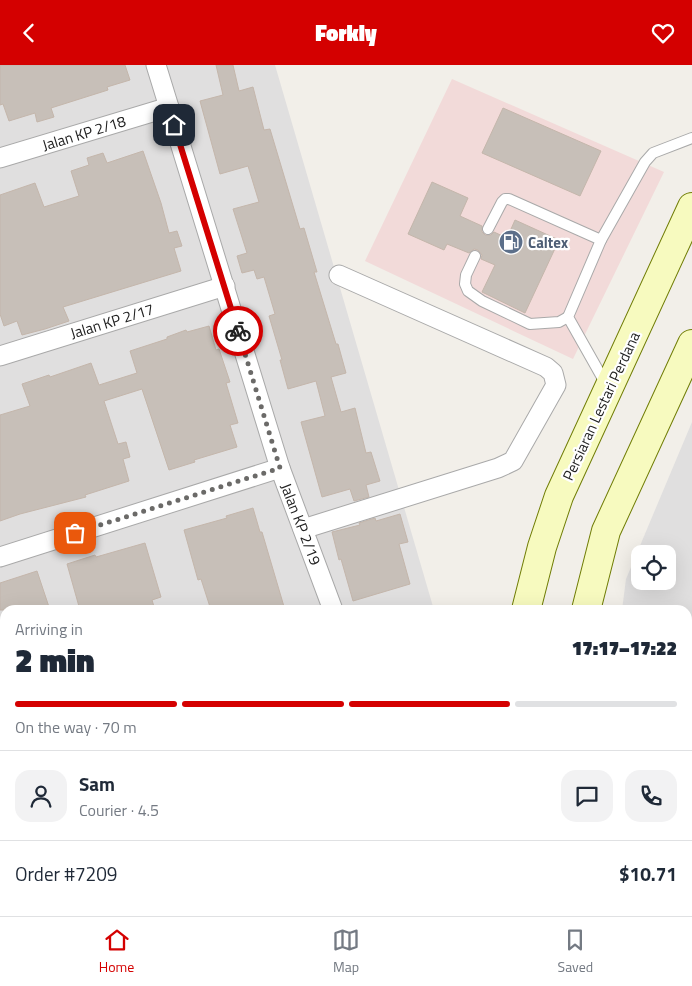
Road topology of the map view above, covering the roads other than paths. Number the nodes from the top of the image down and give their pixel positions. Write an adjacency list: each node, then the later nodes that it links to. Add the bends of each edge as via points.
1 (156, 65): 2 (street, Jalan KP 2/19)
2 (169, 107): 4 (street, Jalan KP 2/18); 10 (street, Jalan KP 2/19)
3 (692, 137): 7 (lane, via 654,153 645,162)
4 (0, 158)
5 (692, 207): 14 (main road, Persiaran Lestari Perdana)
6 (488, 229): 7 (lane, via 502,202 509,199)
7 (601, 240): 11 (lane)
8 (475, 256): 11 (lane, via 465,284 468,291 482,301 530,324 559,322)
9 (339, 275): 16 (street, via 546,367 553,373 556,385 514,461)
10 (225, 287): 13 (street, Jalan KP 2/17); 15 (street, Jalan KP 2/19)
11 (568, 317): 14 (lane)
12 (692, 343): 20 (main road, via 606,531)
13 (0, 356)
14 (608, 389): 19 (main road, Persiaran Lestari Perdana, via 559,496)
15 (280, 468): 16 (street, Jalan KP 2/19); 17 (street)
16 (303, 529): 18 (street, Jalan KP 2/19)
17 (0, 557)
18 (331, 605)
19 (527, 605)
20 (587, 605)

